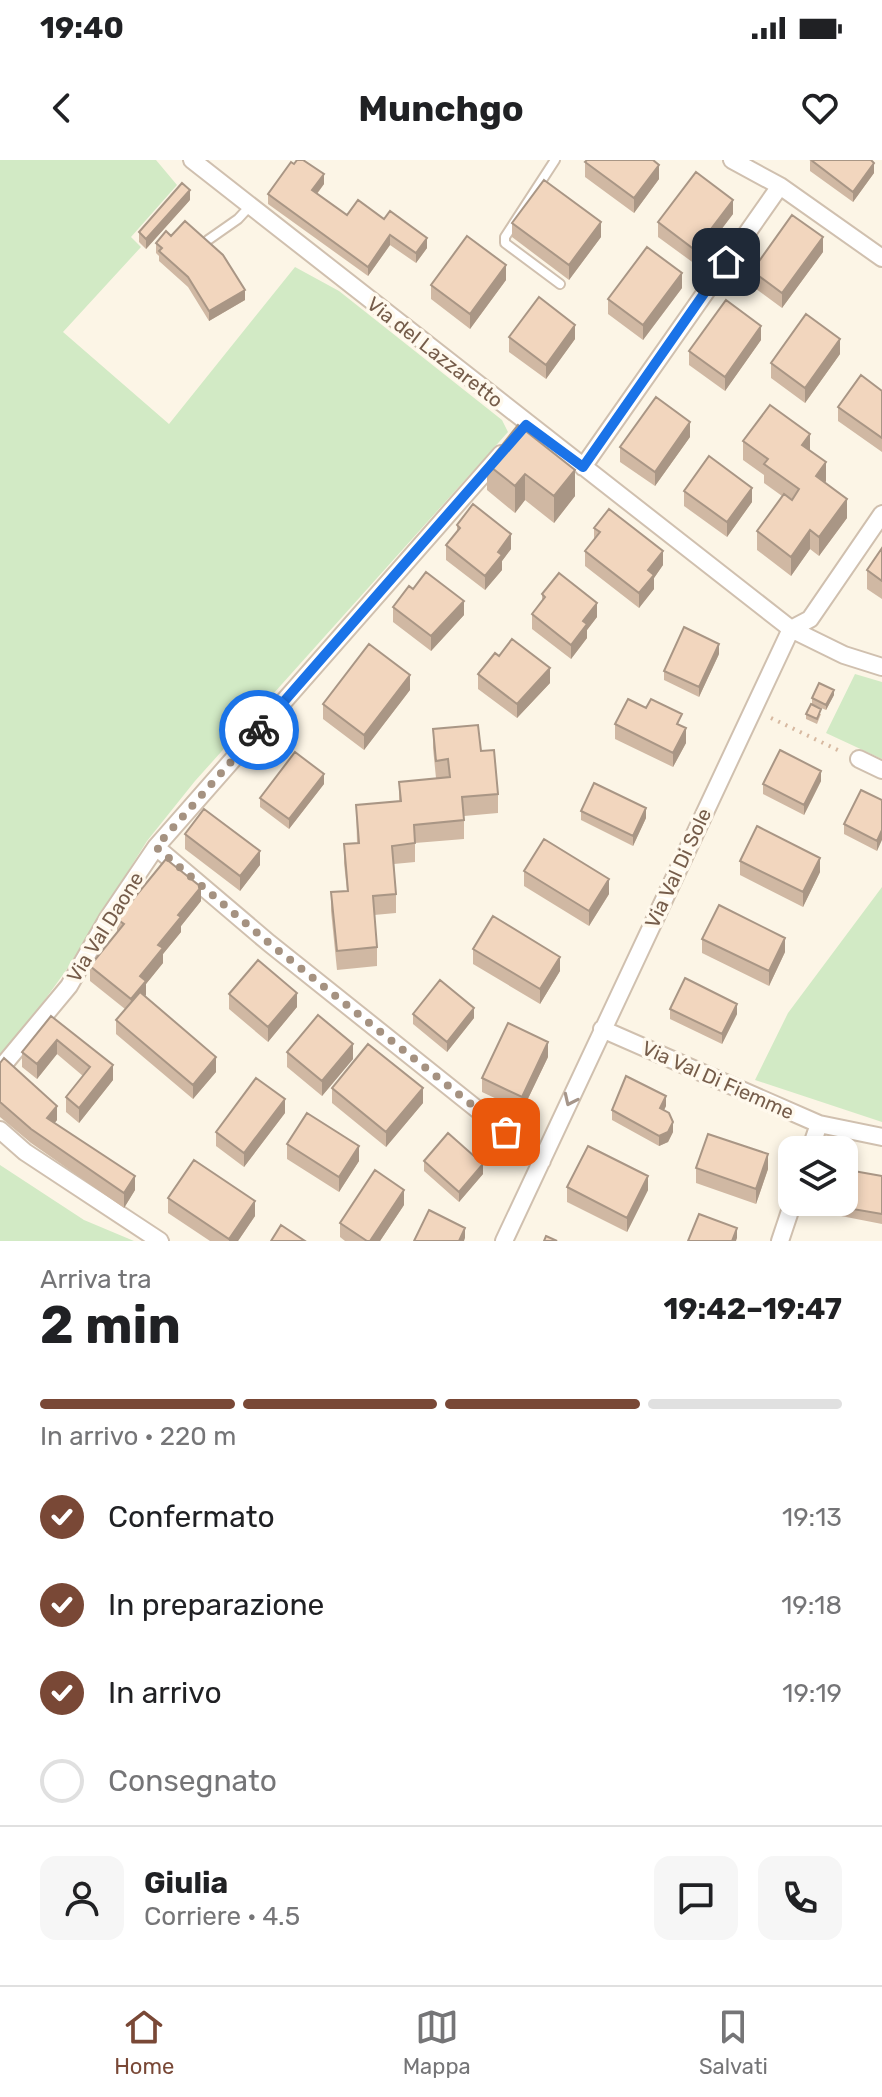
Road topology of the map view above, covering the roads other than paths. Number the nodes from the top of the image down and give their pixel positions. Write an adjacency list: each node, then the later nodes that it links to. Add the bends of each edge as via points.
1 (192, 160): 5 (street, Via del Lazzaretto)
2 (555, 160): 8 (lane, via 505,243)
3 (732, 160): 4 (street)
4 (780, 186): 7 (street); 10 (street)
5 (251, 206): 6 (lane); 9 (street, Via del Lazzaretto)
6 (208, 240)
7 (882, 258)
8 (560, 284)
9 (526, 425): 10 (street, Via del Lazzaretto); 16 (street, Via Val Daone)
10 (583, 467): 12 (street, Via del Lazzaretto)
11 (882, 514): 12 (street, Via Val Di Sole, via 810,619)
12 (791, 629): 13 (street, Via del Lazzaretto); 17 (street, Via Val Di Sole)
13 (882, 667)
14 (859, 759): 15 (street)
15 (882, 770)
16 (156, 847): 18 (street, Via Val Daone, via 69,986); 23 (street)
17 (602, 1029): 19 (street, Via Val Di Fiemme); 23 (street, Via Val Di Sole, one-way to 23)
18 (0, 1069)
19 (819, 1124): 21 (street); 22 (street, Via Val Di Fiemme)
20 (0, 1130): 25 (street)
21 (815, 1136)
22 (882, 1137)
23 (542, 1161): 26 (street, Via Val Di Sole)
24 (788, 1216): 27 (street)
25 (160, 1241)
26 (504, 1241)
27 (780, 1241)

